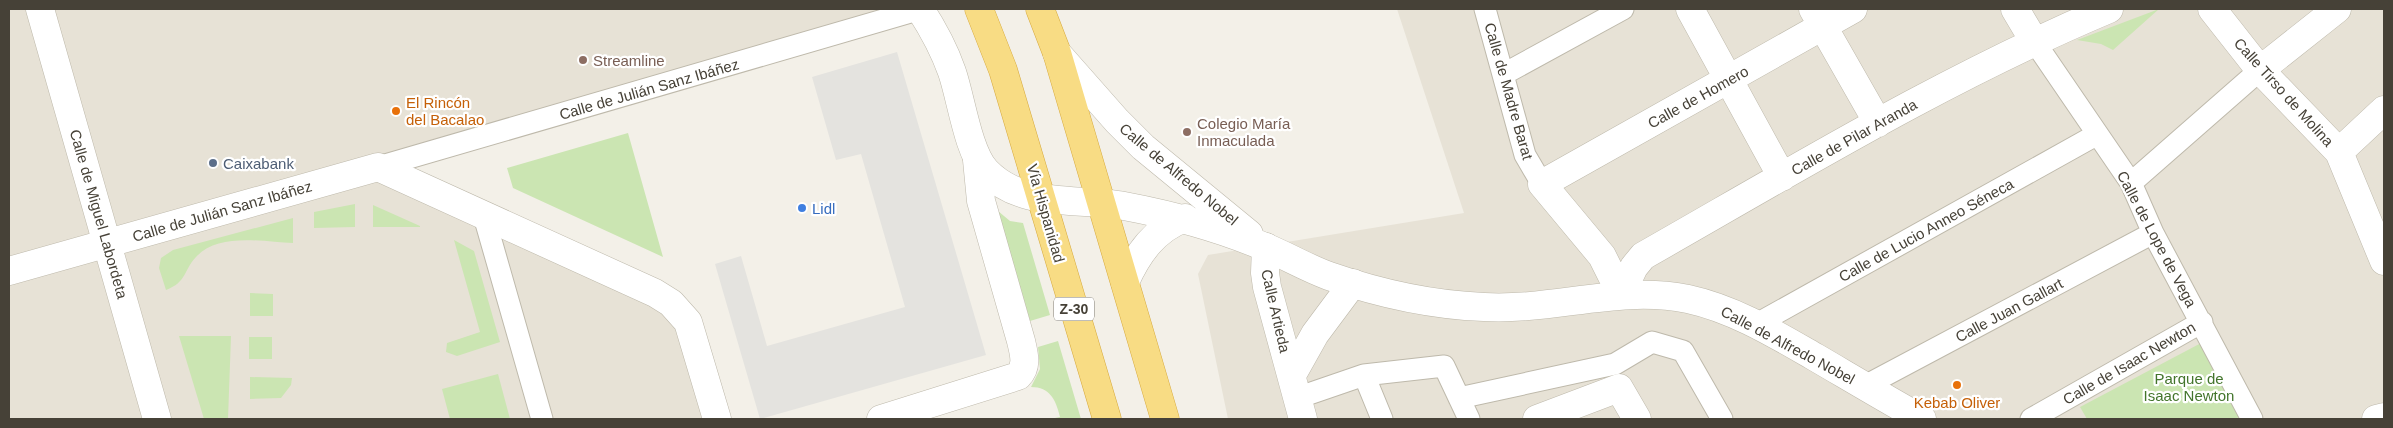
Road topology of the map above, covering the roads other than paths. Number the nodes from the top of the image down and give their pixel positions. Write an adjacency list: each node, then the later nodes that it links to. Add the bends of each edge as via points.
1 (40, 9): 33 (street, Calle de Miguel Labordeta)
2 (921, 9): 23 (street, via 952,72); 24 (street, Calle de Julián Sanz Ibáñez)
3 (979, 9): 28 (highway, Vía Hispanidad / Z-30, via 1003,70)
4 (1040, 9): 15 (highway)
5 (1485, 9): 17 (street, Calle de Madre Barat)
6 (1623, 9): 17 (street)
7 (1690, 9): 18 (street)
8 (1853, 9): 13 (street, Calle de Homero)
9 (2015, 9): 14 (street)
10 (2109, 9): 14 (street, Calle de Pilar Aranda)
11 (2212, 9): 16 (street, Calle Tirso de Molina)
12 (2337, 9): 16 (street)
13 (1817, 17): 18 (street, Calle de Homero); 20 (street)
14 (2034, 41): 20 (street, Calle de Pilar Aranda); 21 (street, Calle de Lope de Vega)
15 (1056, 53): 29 (highway); 34 (street, Calle de Alfredo Nobel, via 1144,148)
16 (2260, 70): 22 (street, Calle Tirso de Molina); 26 (street)
17 (1504, 74): 27 (street, Calle de Madre Barat, via 1525,155)
18 (1729, 80): 25 (street); 27 (street, Calle de Homero)
19 (2384, 110): 22 (street)
20 (1878, 123): 25 (street, Calle de Pilar Aranda)
21 (2096, 135): 26 (street, Calle de Lope de Vega); 41 (street, Calle de Lucio Anneo Séneca)
22 (2339, 152): 35 (street, Calle Tirso de Molina)
23 (977, 160): 28 (street, Calle de Alfredo Nobel, via 1012,190); 51 (street, via 980,201 1021,341 1024,367 1018,376)
24 (378, 167): 30 (street); 33 (street, Calle de Julián Sanz Ibáñez)
25 (1782, 177): 39 (street, Calle de Pilar Aranda, via 1643,256)
26 (2130, 183): 32 (street, Calle de Lope de Vega)
27 (1542, 184): 39 (street, Calle de Madre Barat, via 1602,256)
28 (1041, 198): 29 (street, Calle de Alfredo Nobel); 52 (highway, Vía Hispanidad / Z-30)
29 (1101, 201): 31 (street, Calle de Alfredo Nobel); 37 (highway)
30 (484, 216): 49 (street); 50 (street, via 671,303 688,322)
31 (1185, 218): 34 (street, Calle de Alfredo Nobel); 37 (street, Calle de Alfredo Nobel, via 1170,224 1152,238)
32 (2153, 233): 40 (street, Calle de Lope de Vega); 43 (street, Calle Juan Gallart)
33 (108, 243): 36 (street, Calle de Julián Sanz Ibáñez); 48 (street, Calle de Miguel Labordeta)
34 (1266, 247): 38 (street, Calle de Alfredo Nobel); 44 (street, Calle Artieda, via 1266,280)
35 (2384, 261)
36 (9, 271)
37 (1125, 282): 53 (highway)
38 (1353, 283): 39 (street, Calle de Alfredo Nobel, via 1420,299 1485,308 1547,305); 44 (street, Calle Artieda, via 1315,334)
39 (1621, 294): 41 (street, Calle de Alfredo Nobel, via 1685,299)
40 (2202, 322): 59 (street, Calle de Isaac Newton); 60 (street, Calle de Lope de Vega)
41 (1755, 324): 43 (street, Calle de Alfredo Nobel)
42 (1364, 375): 44 (street); 45 (street, via 1444,366); 54 (street)
43 (1865, 386): 58 (street, Calle de Alfredo Nobel)
44 (1297, 398)
45 (1459, 398): 55 (street); 57 (street, via 1615,364 1652,342 1683,351)
46 (2384, 417): 61 (street)
47 (1545, 418): 56 (street, via 1619,388)
48 (156, 419)
49 (542, 419)
50 (717, 419)
51 (881, 419)
52 (1107, 419)
53 (1165, 419)
54 (1382, 419)
55 (1469, 419)
56 (1637, 419)
57 (1722, 419)
58 (1922, 419)
59 (2030, 419)
60 (2252, 419)
61 (2376, 419)

